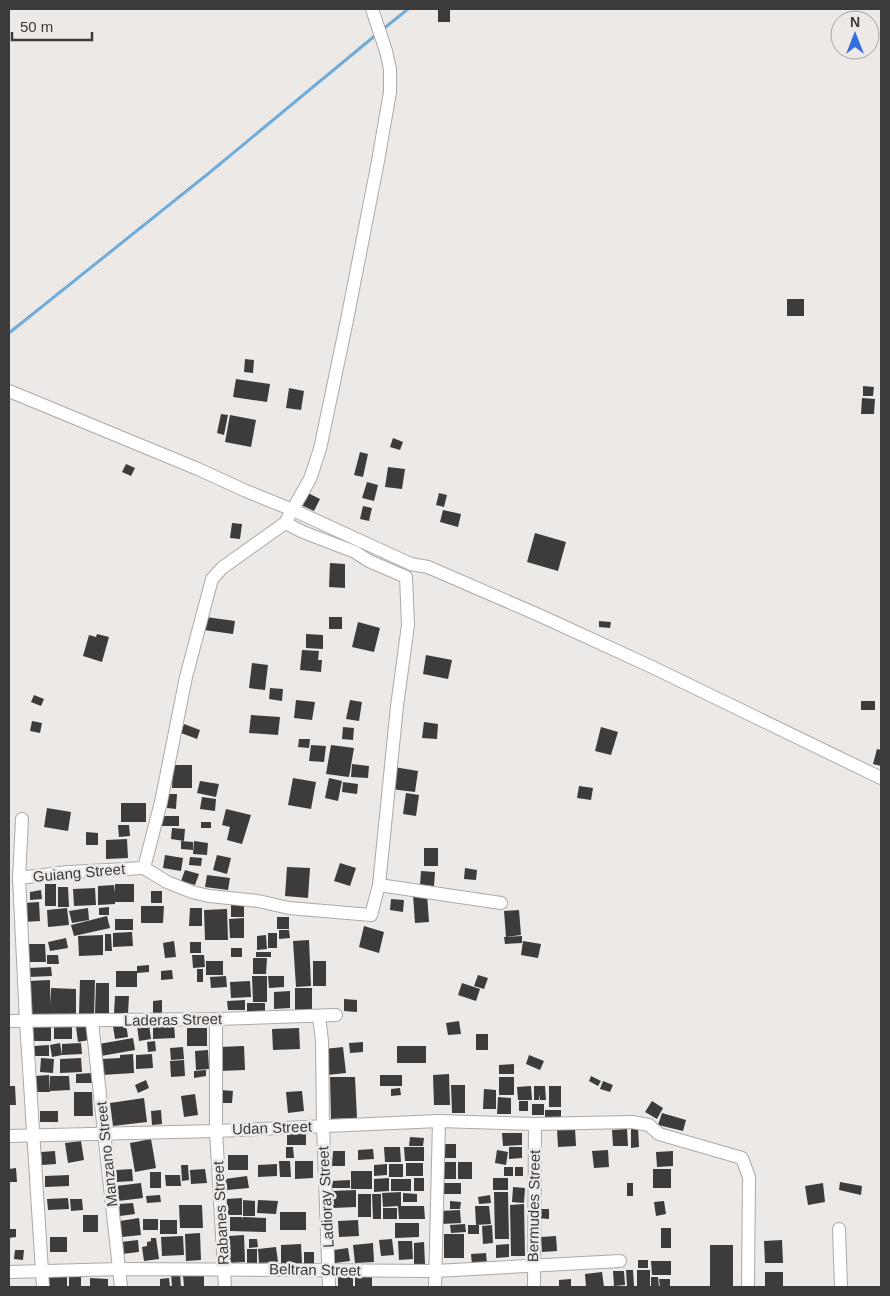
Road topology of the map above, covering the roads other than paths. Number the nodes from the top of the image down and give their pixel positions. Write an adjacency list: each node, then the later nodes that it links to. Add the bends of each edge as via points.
1 (372, 9): 3 (street, Guiang Street, via 390,69 390,92 320,449 310,479)
2 (9, 391): 3 (street)
3 (294, 510): 4 (street, Guiang Street); 5 (street)
4 (285, 523): 6 (street); 9 (street, Guiang Street, via 222,568 212,579 186,678)
5 (411, 564): 6 (street); 7 (street, via 428,567 541,616)
6 (406, 577): 11 (street, via 408,625)
7 (881, 778)
8 (22, 818): 10 (street)
9 (144, 868): 10 (street, Guiang Street); 11 (street, via 167,882 209,896 347,914 371,915)
10 (19, 878): 17 (street, Guiang Street)
11 (379, 885): 12 (street)
12 (501, 902)
13 (336, 1015): 14 (street, Laderas Street)
14 (319, 1016): 15 (street, Laderas Street); 21 (street, Ladioray Street)
15 (216, 1020): 18 (street, Laderas Street); 22 (street, Rabanes Street)
16 (9, 1021): 17 (street, Laderas Street)
17 (26, 1021): 18 (street, Laderas Street); 24 (street, Guiang Street)
18 (92, 1022): 23 (street, Manzano Street)
19 (439, 1121): 20 (street, Udan Street); 21 (street, Udan Street); 33 (street)
20 (535, 1124): 28 (street, Bermudes Street); 41 (street, Udan Street, via 632,1122 649,1125 659,1134 742,1158 749,1177)
21 (323, 1126): 22 (street, Udan Street); 32 (street, Ladioray Street)
22 (216, 1131): 23 (street, Udan Street); 30 (street, Rabanes Street)
23 (105, 1134): 24 (street, Udan Street); 29 (street, Manzano Street)
24 (34, 1135): 25 (street, Udan Street); 31 (street, Guiang Street)
25 (9, 1136)
26 (838, 1229): 42 (street)
27 (620, 1261): 28 (street, Beltran Street)
28 (534, 1266): 33 (street, Beltran Street); 40 (street, Bermudes Street)
29 (120, 1269): 30 (street, Beltran Street); 31 (street, Beltran Street); 36 (street, Manzano Street)
30 (224, 1269): 32 (street, Beltran Street); 37 (street, Rabanes Street)
31 (42, 1270): 34 (street, Beltran Street); 35 (street, Guiang Street)
32 (329, 1270): 33 (street, Beltran Street); 38 (street, Ladioray Street)
33 (435, 1271): 39 (street)
34 (9, 1272)
35 (43, 1287)
36 (121, 1287)
37 (225, 1287)
38 (329, 1287)
39 (435, 1287)
40 (534, 1287)
41 (748, 1287)
42 (841, 1287)

